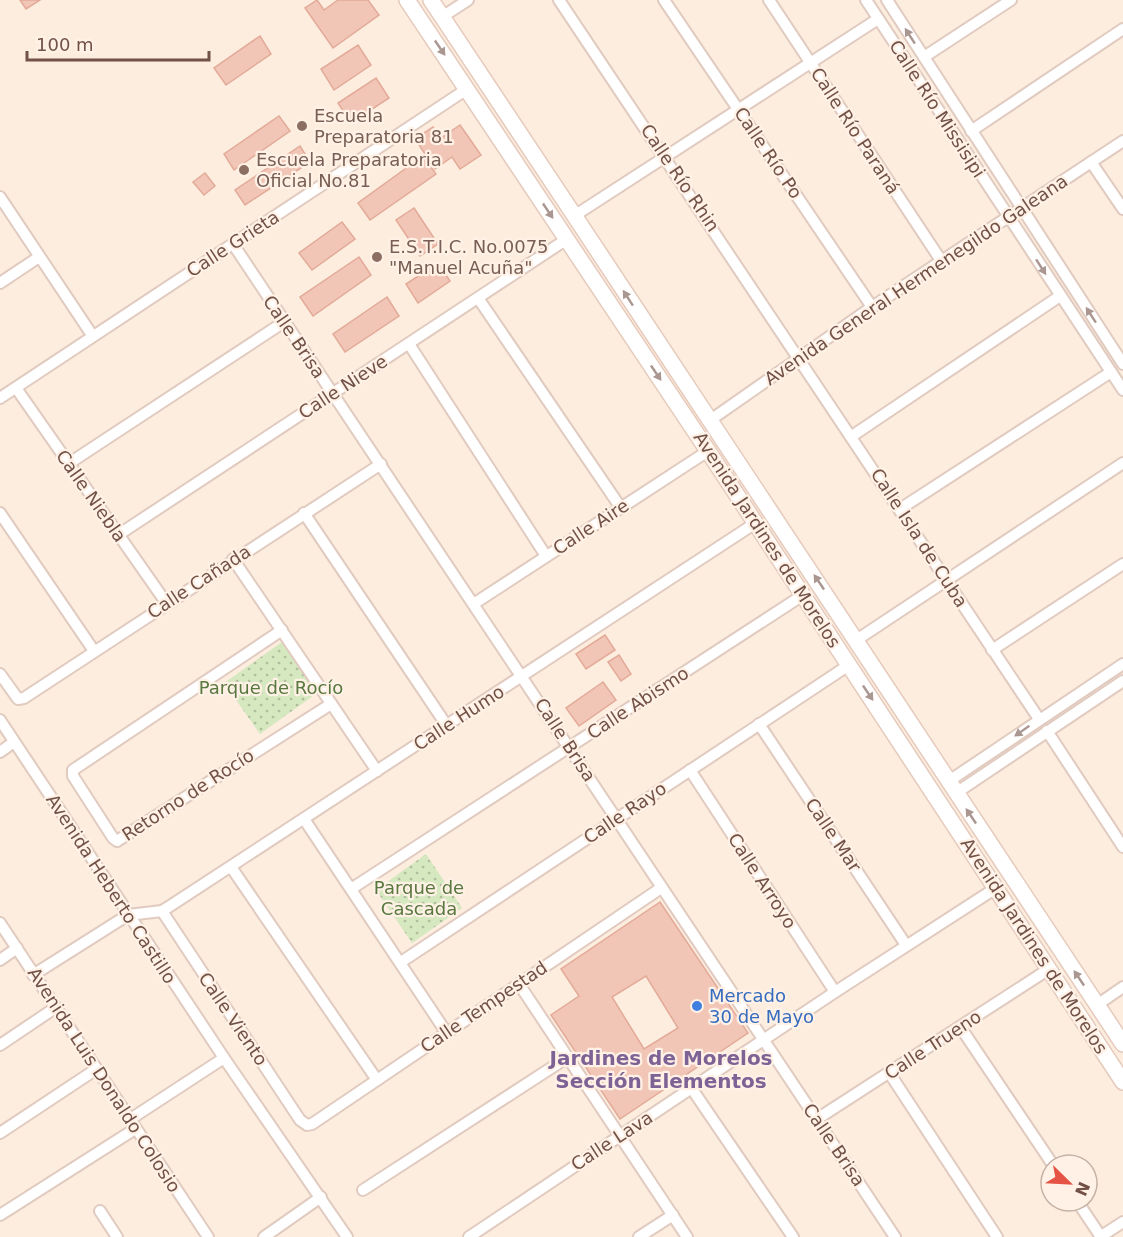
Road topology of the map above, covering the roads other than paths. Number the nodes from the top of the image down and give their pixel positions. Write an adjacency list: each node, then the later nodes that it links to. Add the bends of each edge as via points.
1 (407, 0): 14 (main road, Avenida Jardines de Morelos, one-way to 14)
2 (468, 0): 9 (street)
3 (559, 0): 21 (street, Calle Río Rhin)
4 (664, 0): 17 (street, Calle Río Po)
5 (769, 0): 13 (street, Calle Río Paraná)
6 (866, 0): 10 (street, Calle Río Missisipi)
7 (887, 0): 12 (street, Calle Río Missisipi, one-way to 7)
8 (1011, 0): 12 (street)
9 (438, 6): 20 (main road, Avenida Jardines de Morelos)
10 (878, 19): 13 (street); 16 (street, Calle Río Missisipi)
11 (1123, 29): 18 (street)
12 (924, 57): 15 (street, Calle Río Missisipi)
13 (810, 62): 17 (street); 32 (street, Calle Río Paraná)
14 (467, 89): 22 (main road, Avenida Jardines de Morelos); 30 (street, Calle Grieta)
15 (946, 93): 16 (street); 18 (street, Calle Río Missisipi)
16 (933, 102): 28 (street, Calle Río Missisipi)
17 (740, 111): 21 (street); 36 (street, Calle Río Po)
18 (971, 131): 25 (street, Calle Río Missisipi)
19 (1123, 141): 23 (street, Avenida General Hermenegildo Galeana)
20 (530, 147): 22 (main road); 27 (main road, Avenida Jardines de Morelos)
21 (666, 158): 27 (street); 40 (street, Calle Río Rhin)
22 (513, 160): 29 (main road, Avenida Jardines de Morelos, one-way to 29)
23 (1091, 162): 25 (street, Avenida General Hermenegildo Galeana); 26 (street)
24 (0, 197): 31 (street)
25 (1022, 209): 28 (street, Avenida General Hermenegildo Galeana); 41 (street, Calle Río Missisipi, one-way to 25)
26 (1123, 209)
27 (574, 216): 47 (main road, Avenida Jardines de Morelos, one-way to 27)
28 (1009, 218): 32 (street, Avenida General Hermenegildo Galeana); 34 (street, Calle Río Missisipi, one-way to 34)
29 (567, 239): 35 (street, Calle Nieve); 49 (main road, Avenida Jardines de Morelos, one-way to 49)
30 (233, 244): 37 (street, Calle Brisa); 38 (street, Calle Grieta)
31 (39, 257): 33 (street); 38 (street)
32 (942, 262): 36 (street, Avenida General Hermenegildo Galeana)
33 (0, 283)
34 (1060, 296): 42 (street, Calle Río Missisipi); 48 (street)
35 (478, 297): 39 (street, Calle Nieve); 55 (street)
36 (872, 307): 40 (street, Avenida General Hermenegildo Galeana)
37 (284, 322): 45 (street, Calle Brisa); 51 (street)
38 (92, 335): 43 (street, Calle Grieta)
39 (409, 344): 45 (street, Calle Nieve); 61 (street)
40 (798, 357): 47 (street, Avenida General Hermenegildo Galeana); 48 (street, Calle Isla de Cuba)
41 (1123, 364)
42 (1111, 372): 44 (street, Calle Río Missisipi); 56 (street)
43 (16, 388): 46 (street, Calle Grieta); 51 (street, Calle Niebla)
44 (1123, 390)
45 (332, 393): 52 (street, Calle Brisa); 60 (street, Calle Nieve)
46 (0, 398)
47 (709, 421): 53 (main road, Avenida Jardines de Morelos)
48 (852, 436): 56 (street, Calle Isla de Cuba)
49 (708, 451): 54 (main road, Avenida Jardines de Morelos); 55 (street, Calle Aire)
50 (1123, 463): 64 (street)
51 (68, 464): 60 (street, Calle Niebla)
52 (381, 464): 58 (street, Calle Cañada); 66 (street, Calle Brisa)
53 (749, 478): 54 (main road); 68 (main road, Avenida Jardines de Morelos, one-way to 53)
54 (732, 489): 59 (main road, Avenida Jardines de Morelos)
55 (621, 508): 61 (street, Calle Aire)
56 (900, 509): 64 (street, Calle Isla de Cuba)
57 (0, 513): 73 (street)
58 (304, 513): 62 (street, Calle Cañada); 85 (street)
59 (754, 524): 65 (main road, Avenida Jardines de Morelos); 77 (street, Calle Humo)
60 (118, 535): 67 (street, Calle Niebla)
61 (546, 556): 66 (street, Calle Aire)
62 (233, 560): 67 (street, Calle Cañada); 70 (street)
63 (1123, 564): 72 (street)
64 (946, 579): 71 (street); 72 (street, Calle Isla de Cuba)
65 (802, 595): 69 (main road, Avenida Jardines de Morelos); 88 (street, Calle Abismo)
66 (475, 603): 77 (street, Calle Brisa)
67 (167, 604): 73 (street, Calle Cañada)
68 (840, 613): 69 (main road); 71 (main road, Avenida Jardines de Morelos)
69 (822, 624): 75 (main road, Avenida Jardines de Morelos)
70 (282, 630): 80 (street); 80 (street, Retorno de Rocío, via 73,770 113,838 117,842)
71 (858, 639): 92 (main road, Avenida Jardines de Morelos)
72 (992, 650): 82 (street, Calle Isla de Cuba)
73 (94, 651): 76 (street, Calle Cañada, via 24,698 18,699)
74 (1123, 664): 79 (street)
75 (849, 665): 84 (street, Calle Rayo); 98 (main road, Avenida Jardines de Morelos, one-way to 98)
76 (0, 674)
77 (524, 677): 85 (street, Calle Humo); 88 (street, Calle Brisa)
78 (1121, 687): 81 (street)
79 (1074, 697): 81 (street); 82 (street)
80 (330, 704): 91 (street)
81 (1082, 708): 86 (street)
82 (1039, 719): 92 (street, one-way to 92)
83 (0, 720): 87 (street, Avenida Heberto Castillo)
84 (759, 724): 90 (street, Calle Rayo); 103 (street, Calle Mar)
85 (447, 726): 91 (street, Calle Humo)
86 (1047, 731): 92 (street); 95 (street)
87 (14, 742): 89 (street); 101 (street, Avenida Heberto Castillo)
88 (570, 748): 94 (street, Calle Brisa); 99 (street, Calle Abismo)
89 (0, 752)
90 (690, 770): 94 (street, Calle Rayo); 111 (street, Calle Arroyo)
91 (376, 771): 93 (street, Calle Humo)
92 (953, 787): 112 (main road, Avenida Jardines de Morelos, one-way to 92)
93 (304, 819): 96 (street, Calle Humo); 99 (street)
94 (616, 819): 97 (street, Calle Brisa); 106 (street, Calle Rayo)
95 (1123, 847)
96 (231, 867): 100 (street, Calle Humo); 125 (street)
97 (662, 888): 109 (street, Calle Tempestad); 117 (street, Calle Brisa)
98 (996, 888): 103 (street, Calle Lava); 107 (main road, Avenida Jardines de Morelos)
99 (351, 889): 106 (street)
100 (162, 911): 101 (street); 130 (street, Calle Viento)
101 (128, 915): 108 (street); 122 (street, Avenida Heberto Castillo)
102 (0, 923): 104 (street, Avenida Luis Donaldo Colosio)
103 (906, 945): 111 (street, Calle Lava)
104 (17, 948): 105 (street); 108 (street, Avenida Luis Donaldo Colosio)
105 (0, 960)
106 (401, 962): 116 (street)
107 (1049, 969): 115 (street, Calle Trueno); 118 (main road, Avenida Jardines de Morelos)
108 (33, 975): 113 (street, Avenida Luis Donaldo Colosio)
109 (519, 984): 116 (street, Calle Tempestad); 121 (street)
110 (1123, 987): 112 (street)
111 (835, 992): 117 (street, Calle Lava)
112 (1097, 1005): 114 (main road, Avenida Jardines de Morelos)
113 (55, 1008): 120 (street); 123 (street, Avenida Luis Donaldo Colosio)
114 (1112, 1027): 118 (main road); 119 (main road, Avenida Jardines de Morelos)
115 (961, 1028): 124 (street, Calle Trueno); 133 (street)
116 (447, 1032): 125 (street, Calle Tempestad)
117 (763, 1040): 127 (street, Calle Lava); 128 (street, Calle Brisa)
118 (1095, 1040): 126 (main road, Avenida Jardines de Morelos)
119 (1123, 1044)
120 (0, 1045)
121 (568, 1057): 132 (street); 134 (street)
122 (224, 1058): 129 (street); 135 (street, Avenida Heberto Castillo)
123 (95, 1070): 129 (street, Avenida Luis Donaldo Colosio); 131 (street)
124 (890, 1074): 128 (street, Calle Trueno); 150 (street)
125 (377, 1080): 130 (street, Calle Tempestad)
126 (1123, 1082)
127 (692, 1089): 132 (street, Calle Lava); 148 (street)
128 (817, 1119): 149 (street, Calle Brisa)
129 (132, 1125): 138 (street); 142 (street, Avenida Luis Donaldo Colosio)
130 (307, 1125)
131 (0, 1133)
132 (620, 1136): 139 (street); 145 (street, Calle Lava)
133 (1045, 1153)
134 (363, 1190)
135 (321, 1197): 143 (street); 144 (street, Avenida Heberto Castillo)
136 (99, 1211): 141 (street)
137 (1085, 1213): 151 (street)
138 (0, 1215)
139 (673, 1215): 146 (street); 147 (street)
140 (1123, 1222): 151 (street)
141 (117, 1237)
142 (208, 1237)
143 (264, 1237)
144 (347, 1237)
145 (469, 1237)
146 (639, 1237)
147 (687, 1237)
148 (793, 1237)
149 (895, 1237)
150 (997, 1237)
151 (1100, 1237)

